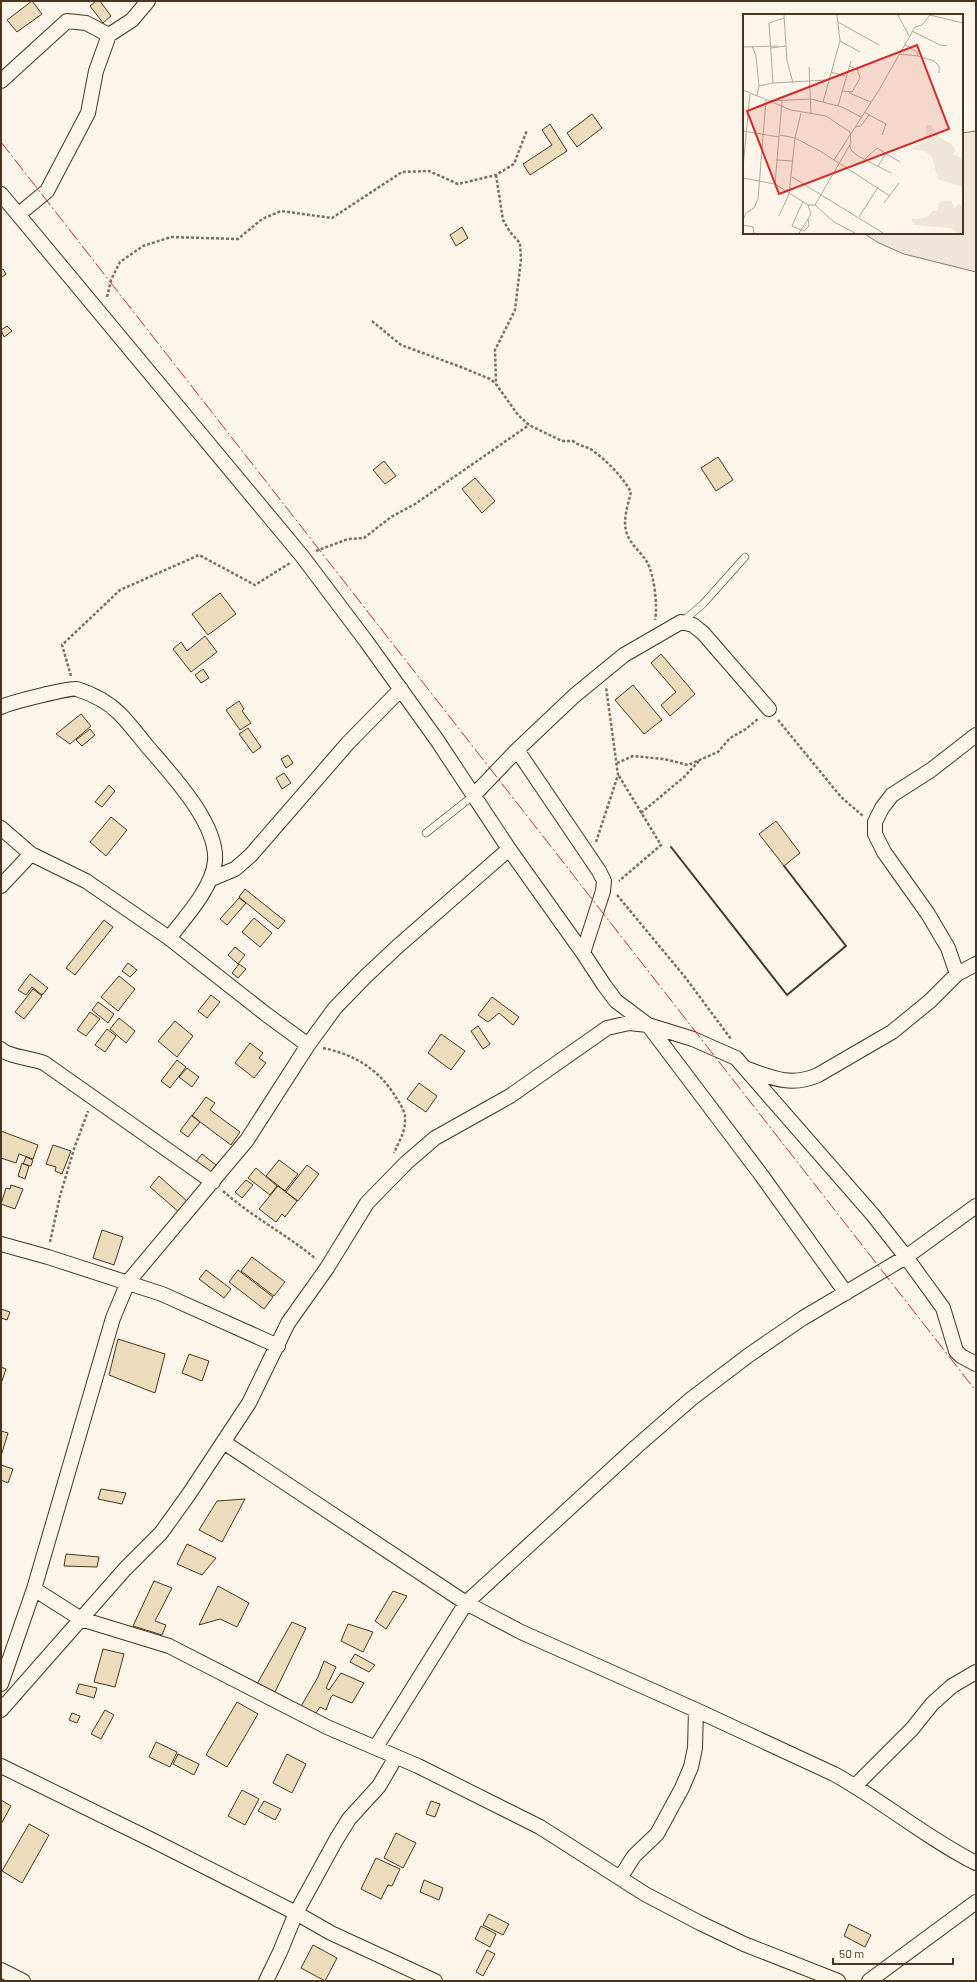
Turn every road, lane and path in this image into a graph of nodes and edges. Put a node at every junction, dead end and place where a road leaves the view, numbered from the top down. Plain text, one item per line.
1 (148, 1) edge
2 (108, 35) junction
3 (1, 81) edge
4 (527, 130) dead end
5 (496, 175) junction
6 (1, 194) edge
7 (19, 214) junction
8 (102, 315) junction
9 (372, 321) dead end
10 (496, 384) junction
11 (529, 426) junction
12 (302, 556) junction
13 (744, 557) dead end
14 (681, 622) junction
15 (648, 642) junction
16 (604, 671) junction
17 (75, 688) junction
18 (401, 689) junction
19 (1, 707) edge
20 (769, 709) junction
21 (976, 735) edge
22 (517, 750) junction
23 (701, 759) junction
24 (617, 763) junction
25 (618, 775) junction
26 (474, 796) junction
27 (641, 813) junction
28 (875, 822) junction
29 (1, 828) edge
30 (426, 833) dead end
31 (509, 849) junction
32 (31, 854) junction
33 (590, 858) junction
34 (211, 879) junction
35 (607, 884) junction
36 (1, 886) edge
37 (169, 938) junction
38 (583, 953) junction
39 (976, 964) edge
40 (958, 974) junction
41 (648, 1025) junction
42 (308, 1045) junction
43 (2, 1054) edge
44 (740, 1063) junction
45 (91, 1096) junction
46 (392, 1158) dead end
47 (213, 1182) junction
48 (976, 1206) edge
49 (1, 1244) edge
50 (48, 1257) junction
51 (906, 1257) junction
52 (327, 1268) junction
53 (128, 1282) junction
54 (846, 1293) junction
55 (278, 1346) junction
56 (976, 1364) edge
57 (225, 1442) junction
58 (34, 1589) junction
59 (466, 1603) junction
60 (81, 1619) junction
61 (976, 1672) edge
62 (1, 1684) edge
63 (1, 1710) edge
64 (696, 1710) junction
65 (376, 1747) junction
66 (396, 1757) junction
67 (1, 1766) edge
68 (855, 1786) junction
69 (976, 1863) edge
70 (620, 1878) junction
71 (976, 1902) edge
72 (296, 1913) junction
73 (1, 1970) edge
74 (23, 1981) edge
75 (266, 1981) edge
76 (435, 1981) edge
77 (838, 1981) edge
78 (869, 1981) edge

1 - 2 street
2 - 3 street
2 - 7 street
4 - 5 path
5 - 8 path
5 - 10 path
6 - 7 street
7 - 8 street
8 - 12 street
9 - 10 path
10 - 11 path
11 - 12 path
11 - 15 path
12 - 17 path
12 - 18 street
13 - 14 lane
14 - 15 street
14 - 20 street
15 - 16 street
16 - 22 street
16 - 24 path
17 - 19 street
17 - 34 street
18 - 26 street
18 - 34 street
20 - 23 path
20 - 28 path
21 - 28 street
22 - 26 street
22 - 33 street
23 - 24 path
23 - 27 path
24 - 25 path
25 - 27 path
25 - 33 path
26 - 30 lane
26 - 31 street
27 - 35 path
28 - 40 street
29 - 32 street
31 - 38 street
31 - 42 street
32 - 36 street
32 - 37 street
33 - 35 street
34 - 37 street
35 - 38 street
35 - 44 path
37 - 42 street
38 - 41 street
39 - 40 street
40 - 44 street
41 - 44 street
41 - 52 street
41 - 54 street
42 - 46 path
42 - 47 street
43 - 45 street
44 - 51 street
45 - 47 street
45 - 50 path
47 - 52 path
47 - 53 street
48 - 51 street
49 - 50 street
50 - 53 street
51 - 54 street
51 - 56 street
52 - 55 street
53 - 55 street
53 - 58 street
54 - 59 street
55 - 57 street
57 - 59 street
57 - 60 street
58 - 60 street
58 - 62 street
59 - 64 street
59 - 65 street
60 - 63 street
60 - 65 street
61 - 68 street
64 - 68 street
64 - 70 street
65 - 66 street
66 - 70 street
66 - 72 street
67 - 72 street
68 - 69 street
70 - 77 street
71 - 78 street
72 - 75 street
72 - 76 street
73 - 74 street

